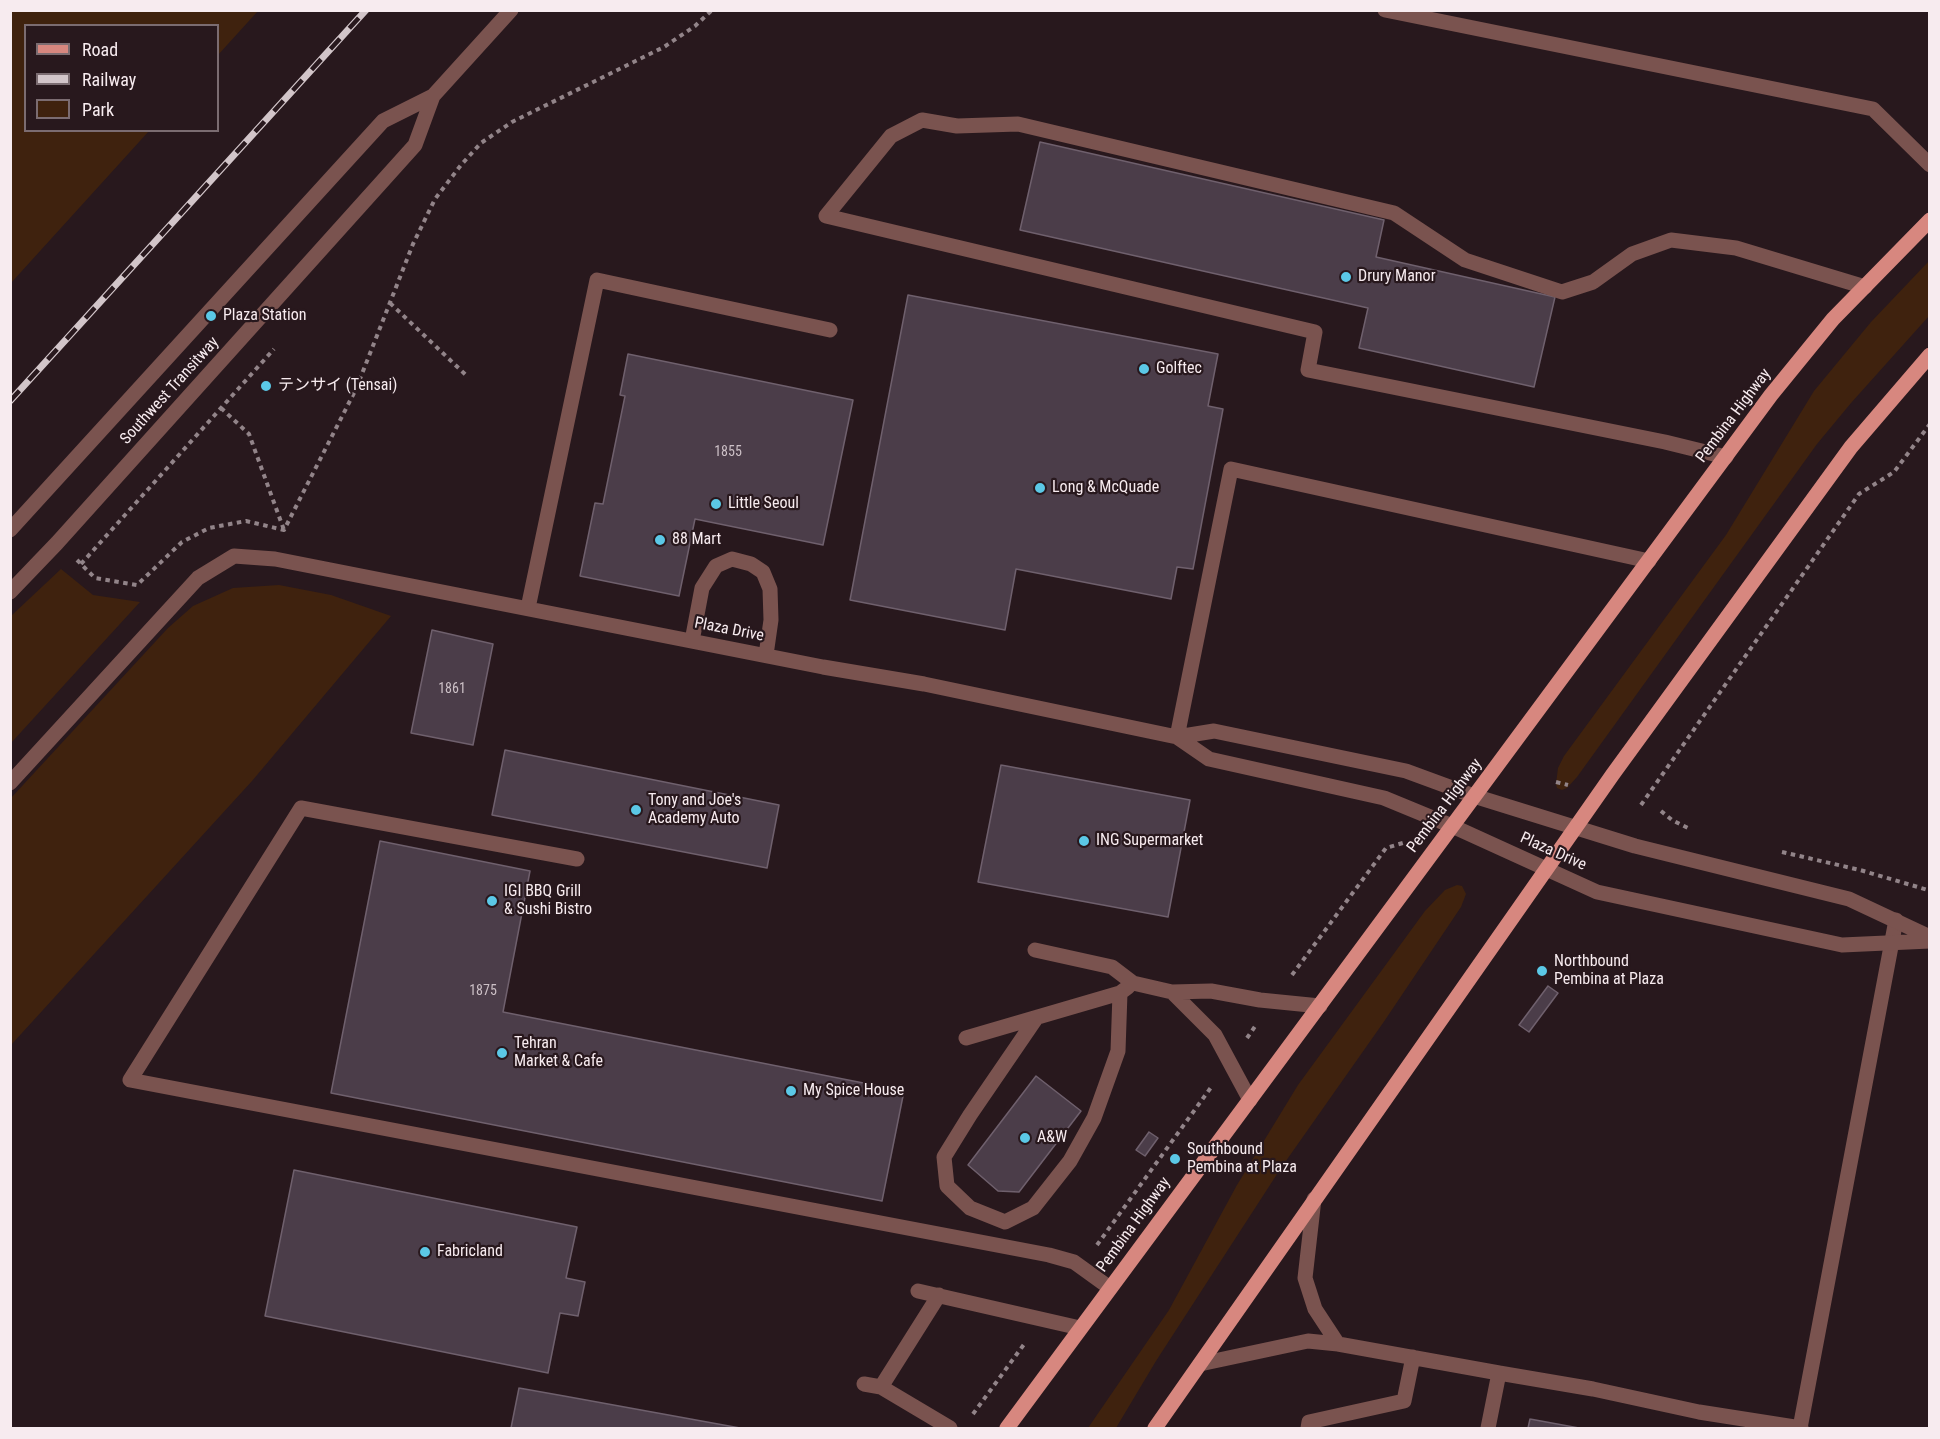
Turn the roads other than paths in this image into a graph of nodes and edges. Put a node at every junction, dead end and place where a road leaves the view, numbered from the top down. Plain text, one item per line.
1 (511, 10) edge
2 (1385, 10) edge
3 (433, 96) junction
4 (1929, 165) edge
5 (1929, 220) edge
6 (1865, 287) junction
7 (830, 330) dead end
8 (1929, 355) edge
9 (1726, 457) junction
10 (10, 530) edge
11 (1649, 561) junction
12 (10, 592) edge
13 (528, 608) junction
14 (692, 641) junction
15 (766, 655) junction
16 (1177, 737) junction
17 (10, 783) edge
18 (1474, 796) junction
19 (1452, 826) junction
20 (1575, 828) junction
21 (577, 859) dead end
22 (1546, 870) junction
23 (1896, 920) junction
24 (1929, 939) edge
25 (1892, 942) junction
26 (1035, 950) dead end
27 (1133, 983) junction
28 (1172, 992) junction
29 (1120, 993) junction
30 (1320, 1006) junction
31 (1037, 1017) junction
32 (966, 1038) dead end
33 (1250, 1100) junction
34 (1314, 1199) junction
35 (1110, 1288) junction
36 (918, 1291) dead end
37 (939, 1295) junction
38 (1080, 1328) junction
39 (1338, 1344) junction
40 (1413, 1357) junction
41 (1200, 1364) junction
42 (1499, 1373) junction
43 (864, 1384) dead end
44 (881, 1387) junction
45 (1309, 1425) edge
46 (950, 1428) edge
47 (1007, 1428) edge
48 (1155, 1428) edge
49 (1488, 1428) edge
50 (1800, 1428) edge

1 - 3 street, Southwest Transitway
2 - 4 street
3 - 10 street, Southwest Transitway
3 - 12 street, Southwest Transitway
5 - 6 main road, Pembina Highway
6 - 9 main road, Pembina Highway
6 - 9 street
7 - 13 street
8 - 20 main road
9 - 11 main road, Pembina Highway
11 - 16 street
11 - 18 main road, Pembina Highway
13 - 14 street, Plaza Drive
13 - 17 street, Plaza Drive
14 - 15 street, Plaza Drive
14 - 15 street
15 - 16 street, Plaza Drive
16 - 18 street, Plaza Drive
16 - 19 street, Plaza Drive
18 - 19 main road, Pembina Highway
18 - 20 street, Plaza Drive
19 - 22 street, Plaza Drive
19 - 30 main road, Pembina Highway
20 - 22 main road
20 - 23 street, Plaza Drive
21 - 35 street
22 - 25 street, Plaza Drive
22 - 34 main road
23 - 24 street, Plaza Drive
23 - 25 street
24 - 25 street, Plaza Drive
25 - 50 street
26 - 27 street
27 - 28 street
27 - 29 street
28 - 30 street
28 - 33 street
29 - 31 street
29 - 31 street
30 - 33 main road, Pembina Highway
31 - 32 street
33 - 35 main road, Pembina Highway
34 - 39 street
34 - 41 main road
35 - 38 main road, Pembina Highway
36 - 37 street
37 - 38 street
37 - 44 street
38 - 47 main road, Pembina Highway
39 - 40 street
39 - 41 street
40 - 42 street
40 - 45 street
41 - 48 main road
42 - 49 street
42 - 50 street
43 - 44 street
44 - 46 street

